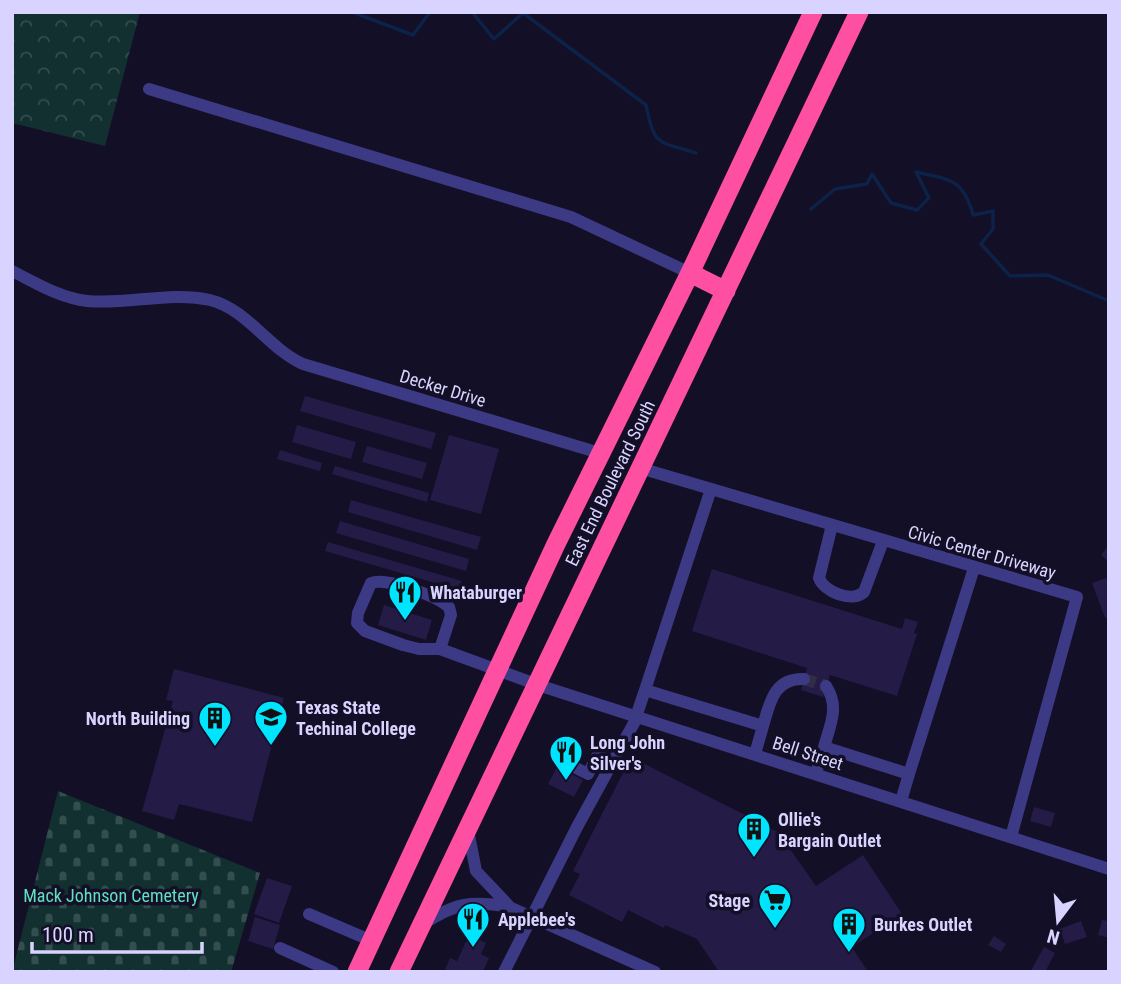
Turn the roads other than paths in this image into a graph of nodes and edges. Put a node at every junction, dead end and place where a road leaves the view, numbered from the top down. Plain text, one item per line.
1 (813, 12) edge
2 (859, 12) edge
3 (149, 89) dead end
4 (12, 271) edge
5 (690, 273) junction
6 (726, 291) junction
7 (603, 454) junction
8 (640, 468) junction
9 (711, 489) junction
10 (832, 526) junction
11 (883, 541) junction
12 (974, 568) junction
13 (439, 649) junction
14 (497, 672) junction
15 (804, 679) dead end
16 (538, 685) junction
17 (826, 686) dead end
18 (645, 690) junction
19 (636, 717) junction
20 (763, 726) junction
21 (602, 746) dead end
22 (824, 747) junction
23 (755, 754) junction
24 (562, 761) dead end
25 (816, 773) junction
26 (909, 774) junction
27 (901, 801) junction
28 (468, 830) junction
29 (1011, 837) junction
30 (1109, 869) edge
31 (509, 907) junction
32 (309, 914) dead end
33 (533, 918) junction
34 (423, 924) junction
35 (372, 941) junction
36 (280, 948) dead end
37 (334, 972) edge
38 (357, 972) edge
39 (400, 972) edge
40 (504, 972) edge
41 (656, 972) edge

1 - 5 highway, East End Boulevard South
2 - 6 highway, East End Boulevard South
3 - 5 street
4 - 7 street, Decker Drive
5 - 6 highway
5 - 7 highway, East End Boulevard South
6 - 8 highway, East End Boulevard South
7 - 14 highway, East End Boulevard South
8 - 9 street, Civic Center Driveway
8 - 16 highway, East End Boulevard South
9 - 10 street, Civic Center Driveway
9 - 18 street
10 - 11 street, Civic Center Driveway
10 - 11 street
11 - 12 street, Civic Center Driveway
12 - 26 street
12 - 29 street, Civic Center Driveway
13 - 13 street, Bell Street
13 - 14 street, Bell Street
14 - 16 street, Bell Street
14 - 35 highway, East End Boulevard South
15 - 20 street
16 - 19 street, Bell Street
16 - 28 highway, East End Boulevard South
17 - 22 street
18 - 19 street
18 - 20 street
19 - 23 street, Bell Street
19 - 33 street
20 - 23 street
21 - 24 street
22 - 25 street
22 - 26 street
23 - 25 street, Bell Street
25 - 27 street, Bell Street
26 - 27 street
27 - 29 street, Bell Street
28 - 31 street
28 - 34 highway, East End Boulevard South
29 - 30 street, Bell Street
31 - 33 street
31 - 34 street
32 - 35 street
33 - 40 street
33 - 41 street
34 - 39 highway, East End Boulevard South
35 - 38 highway, East End Boulevard South
36 - 37 street

